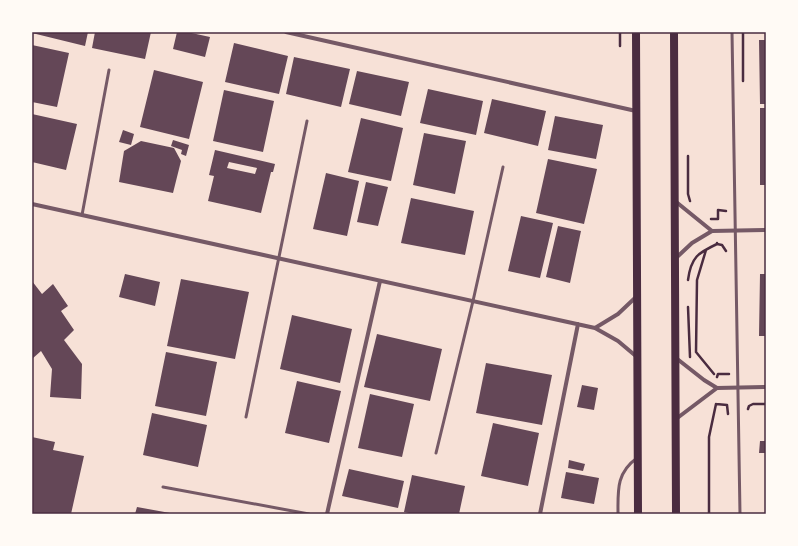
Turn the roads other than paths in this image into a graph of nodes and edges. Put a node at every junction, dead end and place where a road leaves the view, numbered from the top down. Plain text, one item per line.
1 (286, 32) edge
2 (636, 32) edge
3 (674, 32) edge
4 (732, 32) edge
5 (109, 70) dead end
6 (636, 111) junction
7 (307, 121) dead end
8 (503, 167) dead end
9 (675, 200) junction
10 (32, 204) edge
11 (82, 215) junction
12 (735, 230) junction
13 (766, 230) edge
14 (712, 231) junction
15 (278, 258) junction
16 (676, 259) junction
17 (380, 281) junction
18 (637, 296) junction
19 (473, 301) junction
20 (578, 324) junction
21 (595, 328) junction
22 (675, 357) junction
23 (638, 358) junction
24 (766, 387) edge
25 (717, 388) junction
26 (737, 388) junction
27 (246, 417) dead end
28 (676, 419) junction
29 (436, 453) dead end
30 (638, 457) junction
31 (163, 487) dead end
32 (308, 514) edge
33 (327, 514) edge
34 (540, 514) edge
35 (618, 514) edge
36 (638, 514) edge
37 (676, 514) edge
38 (740, 514) edge

1 - 6 street
2 - 6 main road
3 - 9 main road
4 - 12 lane
5 - 11 lane
6 - 18 main road
7 - 15 lane
8 - 19 lane
9 - 14 street
9 - 16 main road
10 - 11 street
11 - 15 street
12 - 13 street
12 - 14 street
12 - 26 lane
14 - 16 street
15 - 17 street
15 - 27 lane
16 - 22 main road
17 - 19 street
17 - 33 street
18 - 21 street
18 - 23 main road
19 - 20 street
19 - 29 lane
20 - 21 street
20 - 34 street
21 - 23 street
22 - 25 street
22 - 28 main road
23 - 30 main road
24 - 26 street
25 - 26 street
25 - 28 street
26 - 38 lane
28 - 37 main road
30 - 35 lane
30 - 36 main road
31 - 32 lane

